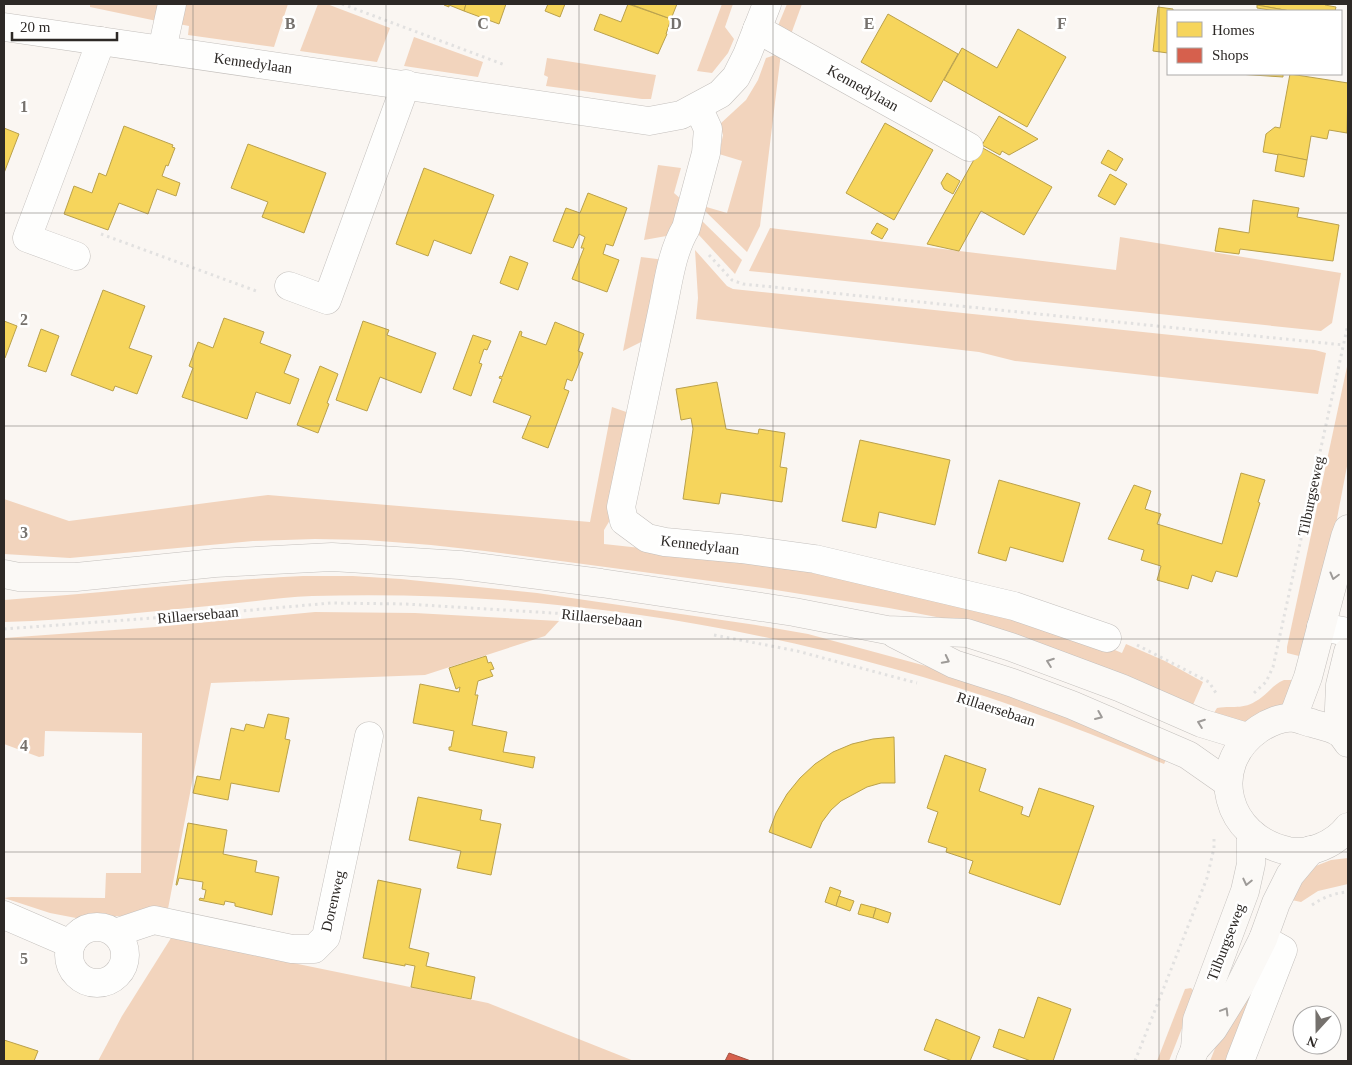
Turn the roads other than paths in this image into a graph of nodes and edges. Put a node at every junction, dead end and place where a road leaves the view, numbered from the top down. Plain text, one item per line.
1 (172, 4) edge
2 (767, 4) edge
3 (4, 27) edge
4 (757, 29) junction
5 (101, 41) junction
6 (162, 50) junction
7 (406, 84) junction
8 (698, 107) junction
9 (970, 147) dead end
10 (76, 256) road end
11 (288, 286) road end
12 (1348, 529) edge
13 (9, 577) edge
14 (1321, 627) junction
15 (887, 630) junction
16 (1348, 632) edge
17 (1107, 638) road end
18 (1348, 652) edge
19 (1293, 717) junction
20 (369, 736) dead end
21 (1343, 737) edge
22 (1247, 738) junction
23 (1228, 782) junction
24 (1251, 834) junction
25 (1345, 835) edge
26 (1312, 850) junction
27 (4, 915) edge
28 (115, 933) junction
29 (72, 944) junction
30 (1273, 945) junction
31 (1192, 1055) edge
32 (1240, 1061) edge

1 - 6 street
2 - 4 street, Kennedylaan
3 - 5 street, Kennedylaan
4 - 8 street, Kennedylaan
4 - 9 street, Kennedylaan
5 - 6 street, Kennedylaan
5 - 10 street
6 - 7 street, Kennedylaan
7 - 8 street, Kennedylaan
7 - 11 street
8 - 17 street, Kennedylaan
12 -> 14 street
13 - 15 street, Rillaersebaan
14 - 16 street
14 - 19 street
22 -> 15 street, Rillaersebaan
15 -> 23 street, Rillaersebaan
18 - 21 street
19 - 21 street
19 - 22 street
20 - 28 street, Dorenweg
22 - 23 street
23 - 24 street
24 - 26 street
24 -> 31 street, Tilburgseweg
25 - 26 street
26 - 30 street, Tilburgseweg
27 - 29 street
28 - 29 street
28 - 29 street
31 -> 30 street, Tilburgseweg
30 - 32 street, Tilburgseweg

